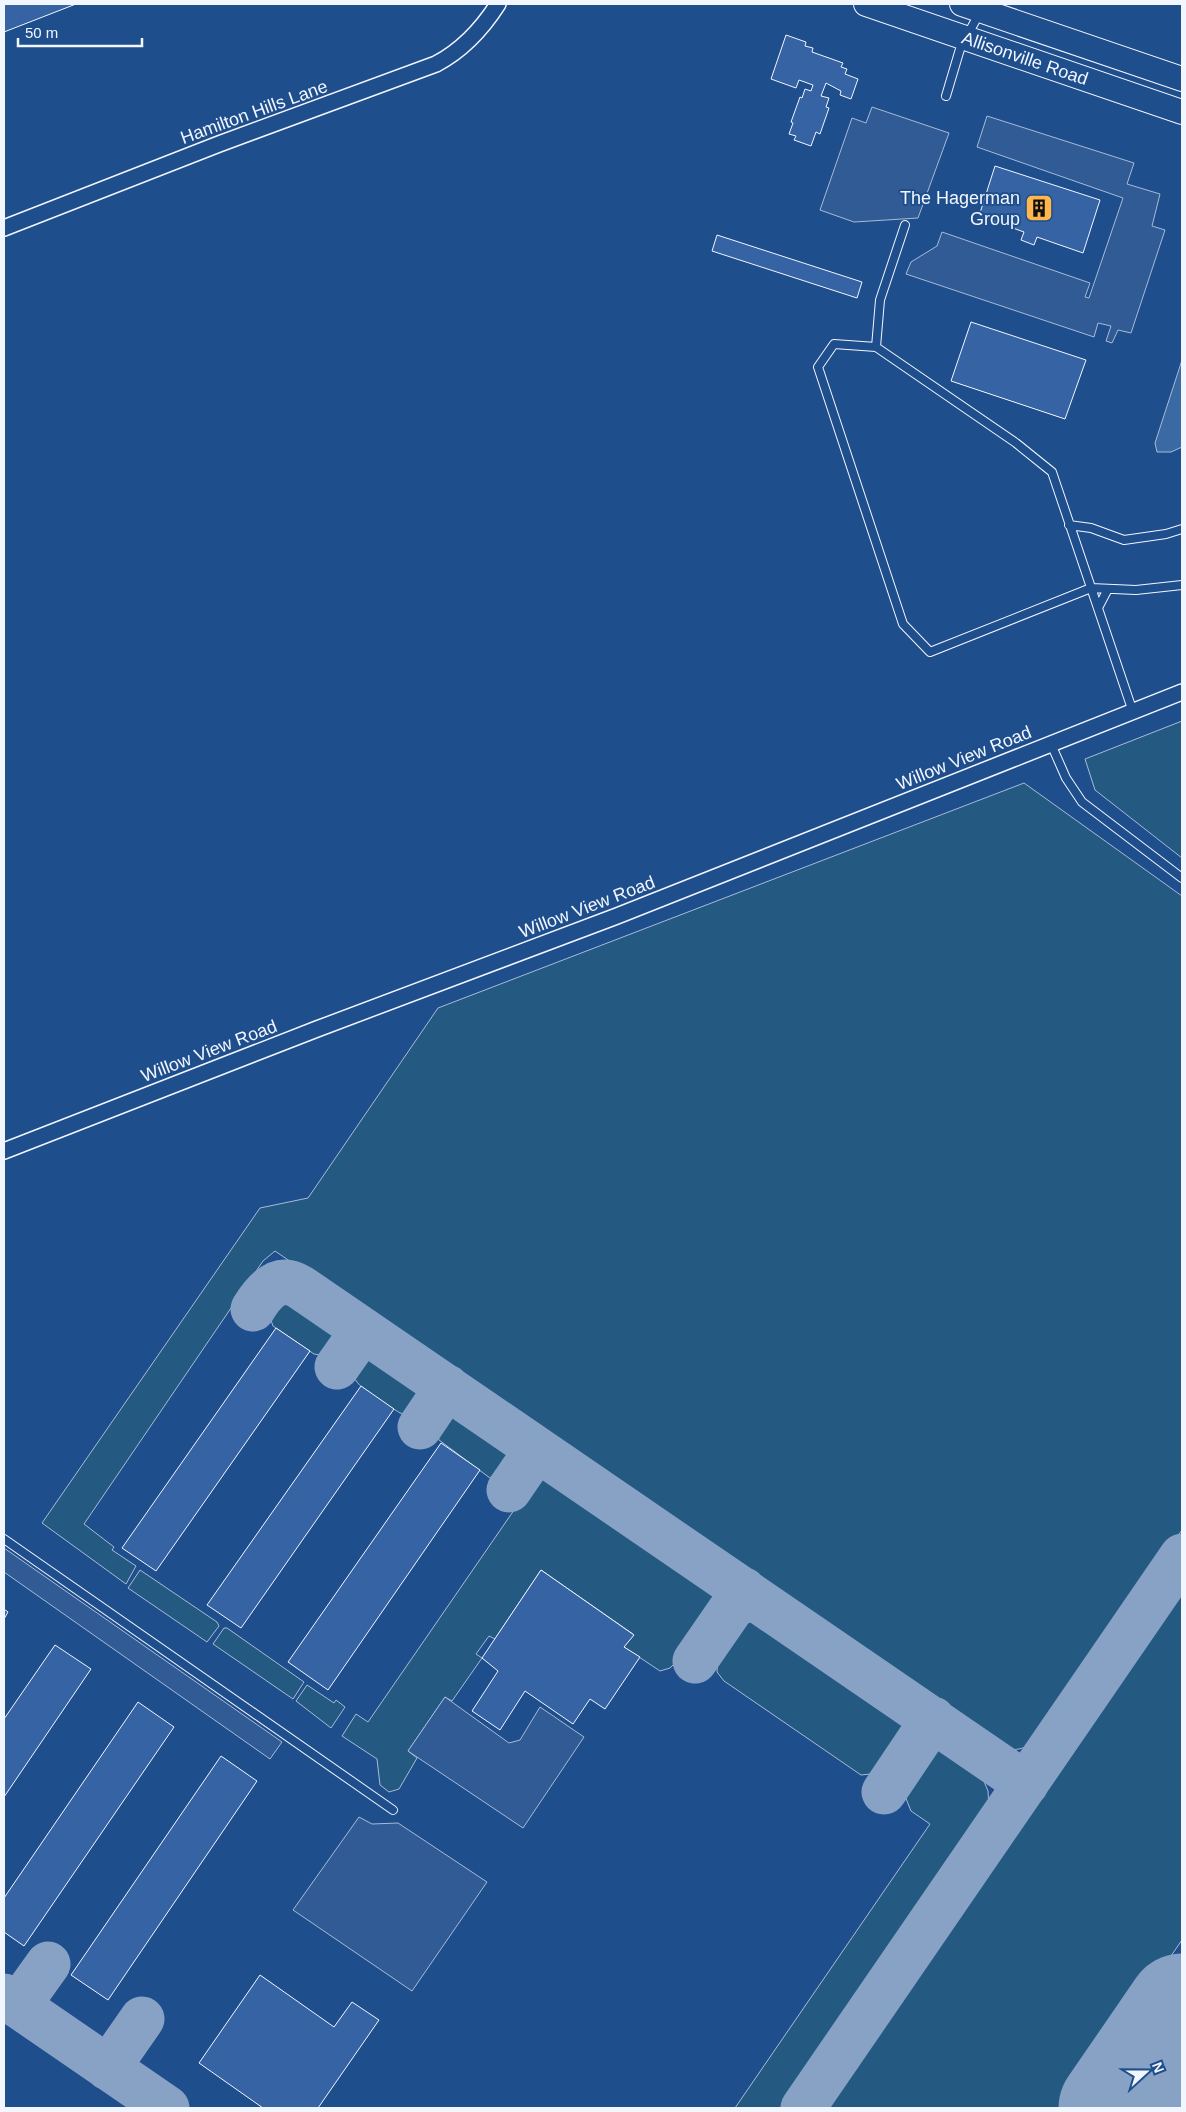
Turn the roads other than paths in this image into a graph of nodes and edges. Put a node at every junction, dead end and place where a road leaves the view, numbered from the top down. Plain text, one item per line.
1 (498, 4) edge
2 (866, 4) edge
3 (976, 6) edge
4 (965, 38) junction
5 (1182, 79) edge
6 (946, 96) dead end
7 (1182, 112) edge
8 (906, 225) dead end
9 (4, 228) edge
10 (876, 347) junction
11 (1069, 525) junction
12 (1182, 529) edge
13 (1182, 585) edge
14 (1091, 588) junction
15 (1108, 589) junction
16 (1098, 608) junction
17 (1182, 692) edge
18 (1133, 712) junction
19 (1051, 744) junction
20 (1182, 878) edge
21 (4, 1151) edge
22 (4, 1539) edge
23 (393, 1810) dead end

1 - 9 street, Hamilton Hills Lane
2 - 4 main road, Allisonville Road
3 - 4 lane
3 - 5 main road, Allisonville Road
4 - 6 lane
4 - 7 main road, Allisonville Road
8 - 10 lane
10 - 11 lane
10 - 14 lane
11 - 12 lane
11 - 14 lane
13 - 15 lane
14 - 15 lane
14 - 16 lane
15 - 16 lane
16 - 18 lane
17 - 18 street, Willow View Road
18 - 19 street, Willow View Road
19 - 20 lane
19 - 21 street, Willow View Road
22 - 23 lane

